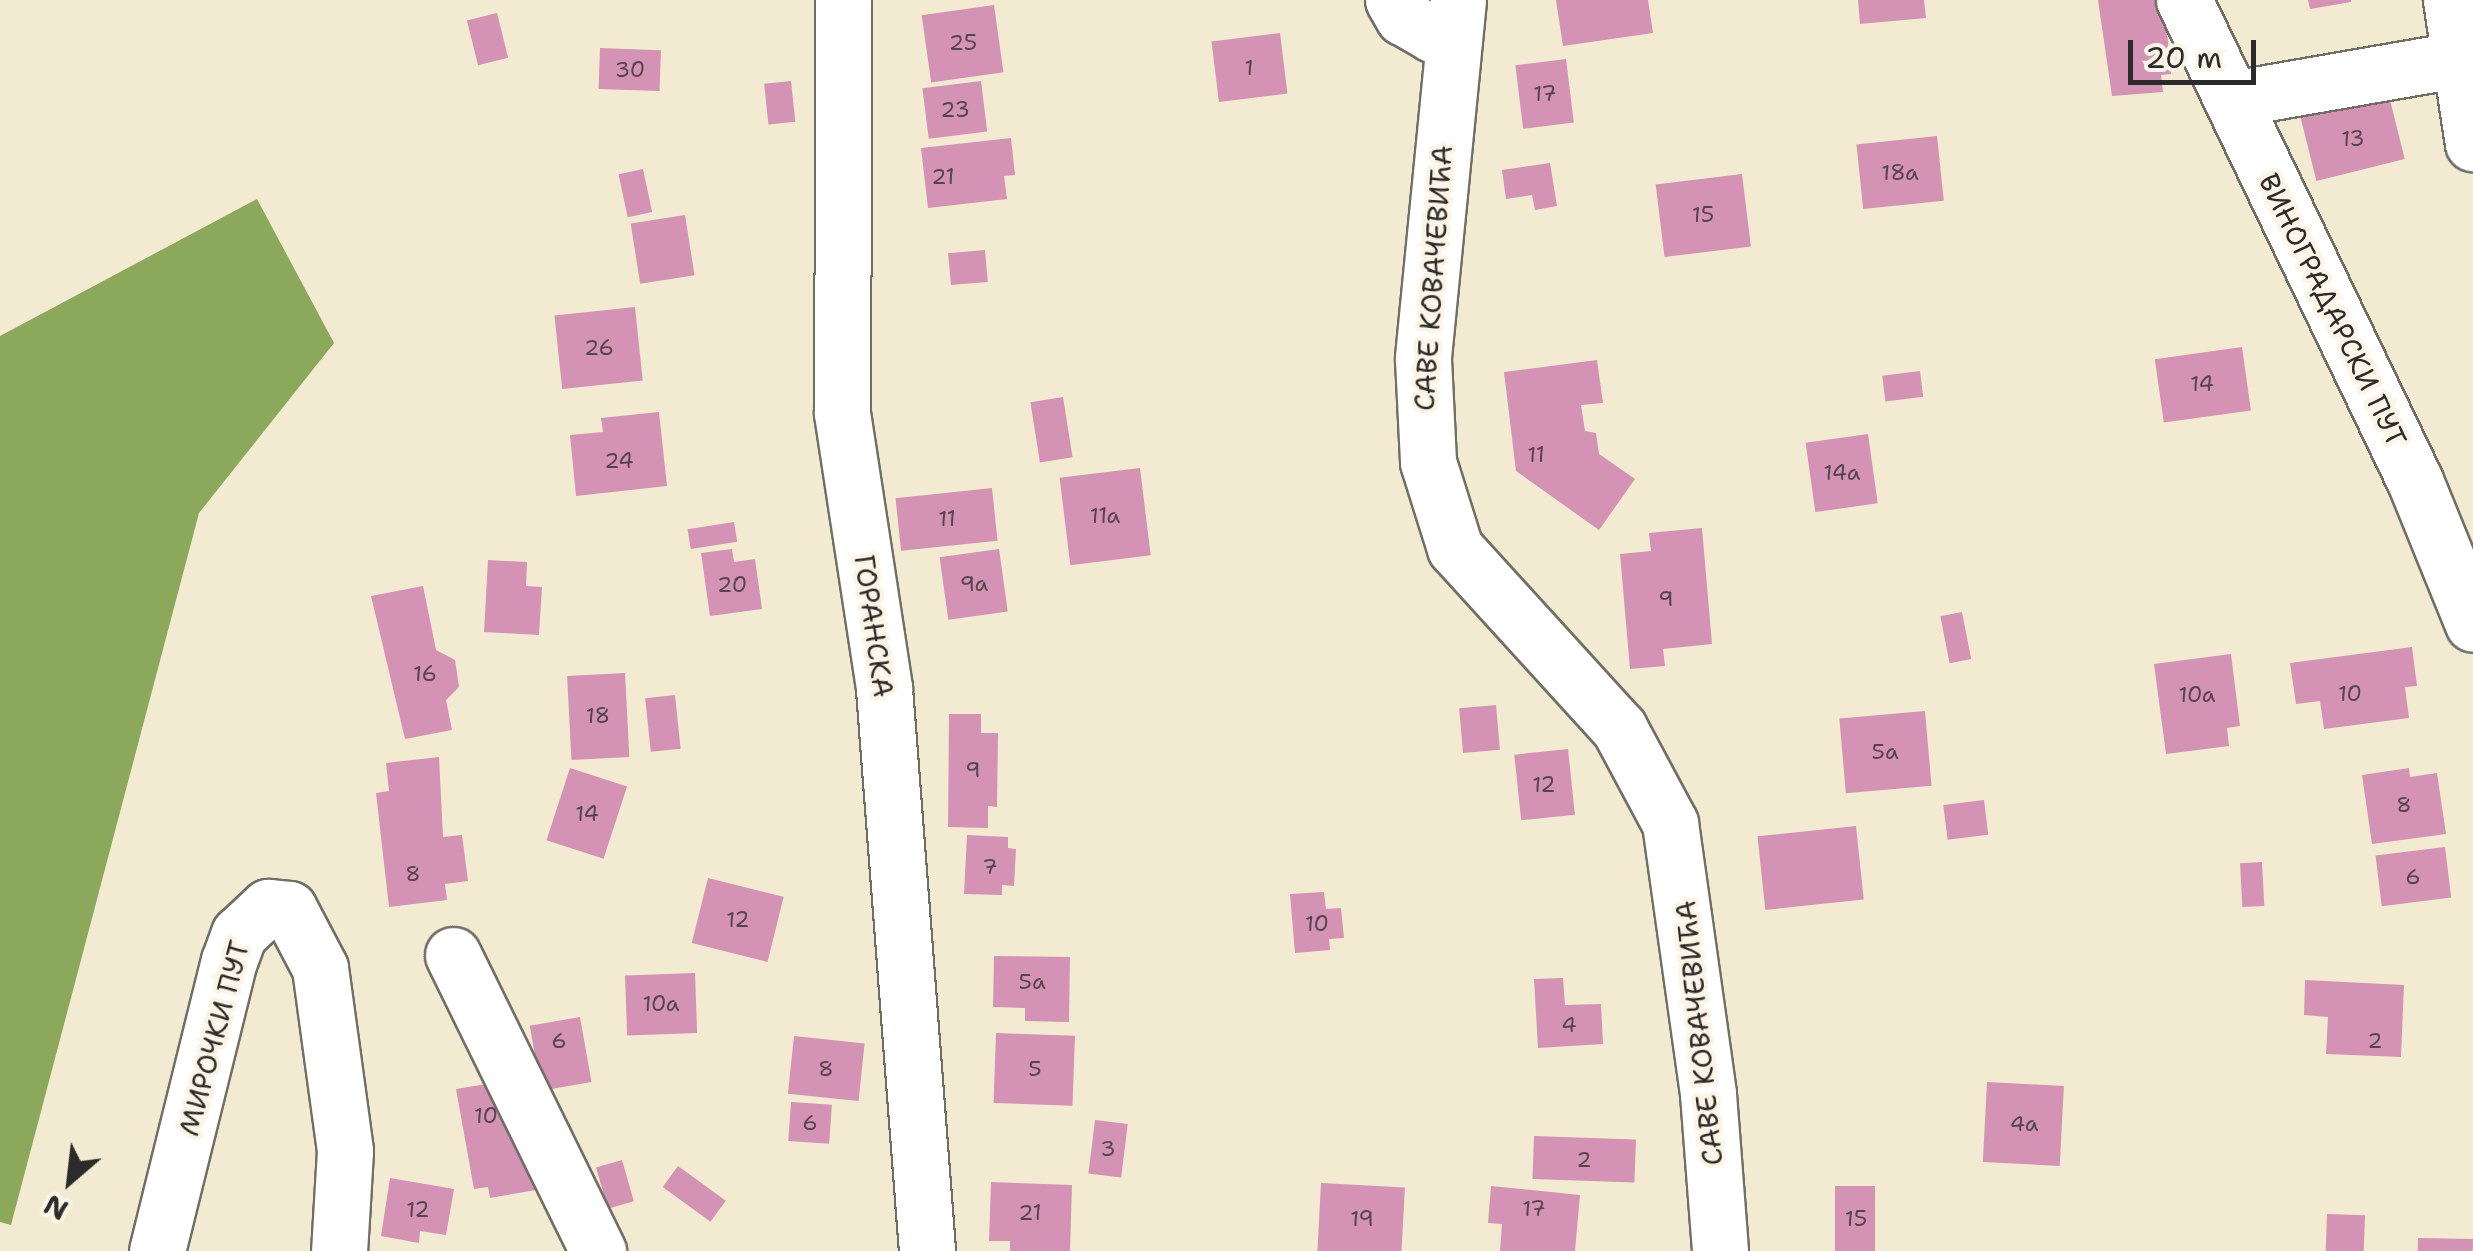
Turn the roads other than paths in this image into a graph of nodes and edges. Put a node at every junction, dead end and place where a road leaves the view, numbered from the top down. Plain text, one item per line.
1 (844, 0) edge
2 (1393, 0) edge
3 (2184, 0) edge
4 (2450, 0) edge
5 (1456, 18) edge
6 (2466, 58) edge
7 (2232, 100) junction
8 (2473, 143) edge
9 (2473, 624) edge
10 (452, 955) dead end
11 (157, 1251) edge
12 (339, 1251) edge
13 (598, 1251) edge
14 (927, 1251) edge
15 (1720, 1251) edge

1 - 14 street, ГОРАНСКА
2 - 5 street
3 - 7 street, ВИНОГРАДАРСКИ ПУТ
4 - 6 street
5 - 15 street, САВЕ КОВАЧЕВИЋА
6 - 7 street
6 - 8 street
7 - 9 street, ВИНОГРАДАРСКИ ПУТ
10 - 13 street
11 - 12 street, МИРОЧКИ ПУТ

